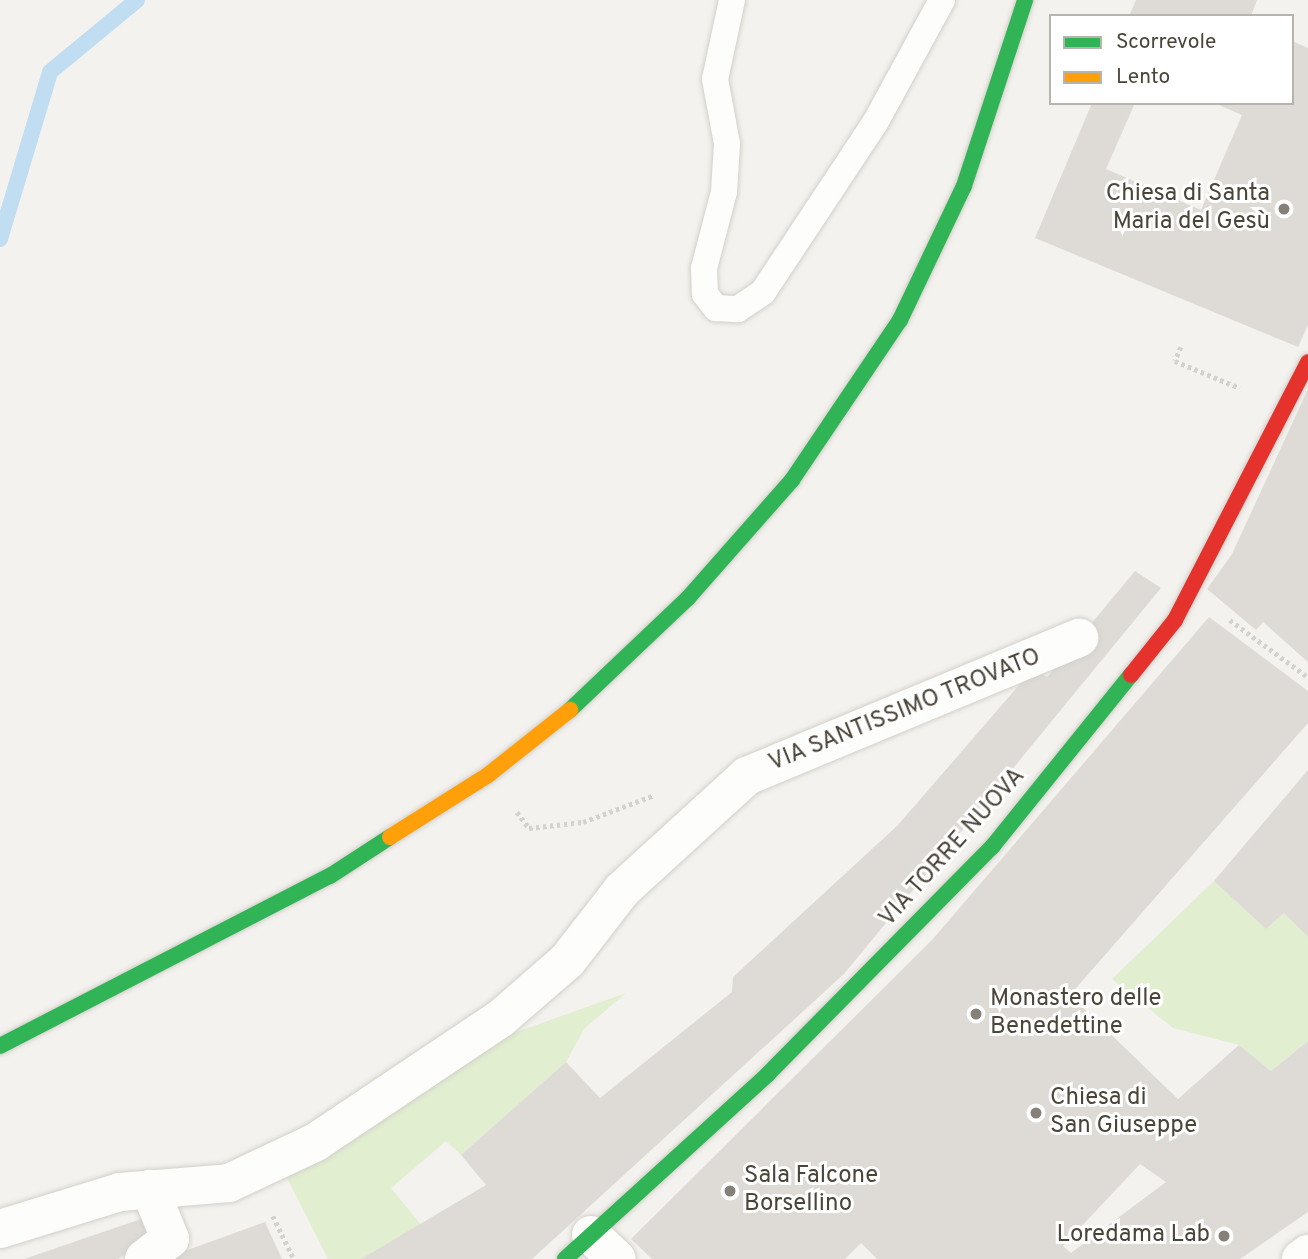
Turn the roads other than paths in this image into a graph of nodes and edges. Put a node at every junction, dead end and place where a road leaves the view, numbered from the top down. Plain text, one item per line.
1 (732, 0) edge
2 (942, 0) edge
3 (1025, 0) edge
4 (1308, 362) edge
5 (1079, 638) dead end
6 (0, 1046) edge
7 (150, 1189) junction
8 (0, 1229) edge
9 (157, 1249) edge
10 (591, 1251) edge
11 (1308, 1254) edge
12 (1301, 1259) edge

1 - 2 lane
3 - 6 street
4 - 10 street, VIA TORRE NUOVA
5 - 7 street, VIA SANTISSIMO TROVATO
7 - 8 street, VIA SANTISSIMO TROVATO
7 - 9 street
11 - 12 street

